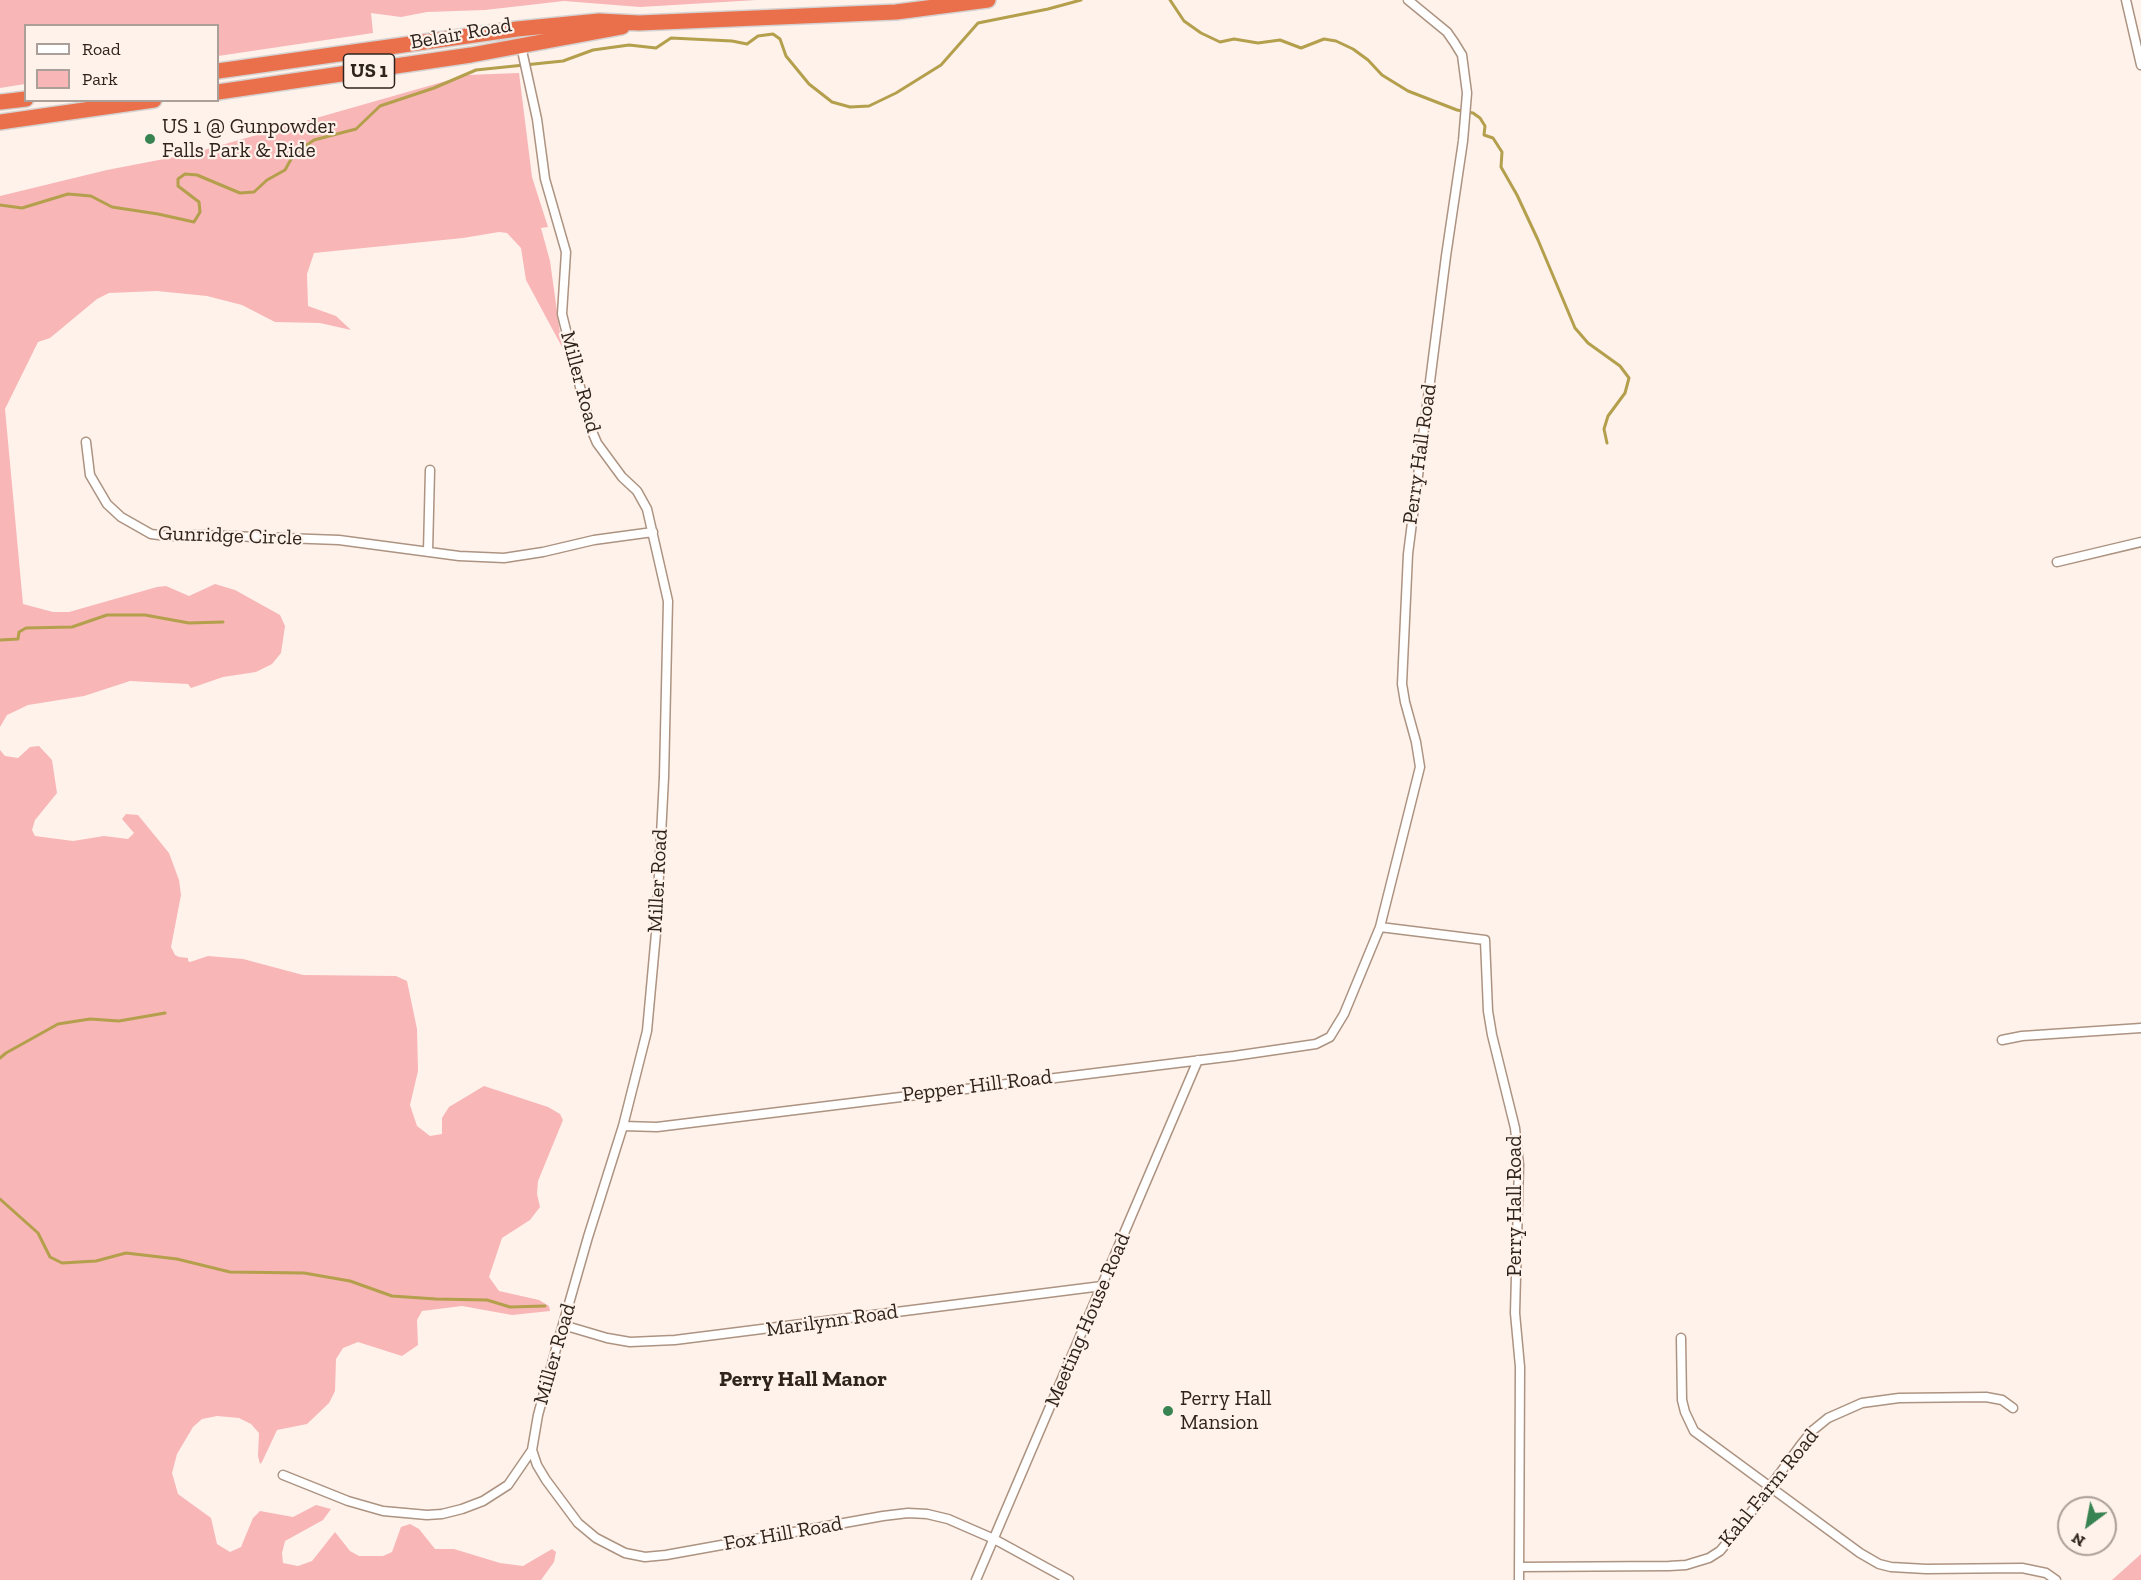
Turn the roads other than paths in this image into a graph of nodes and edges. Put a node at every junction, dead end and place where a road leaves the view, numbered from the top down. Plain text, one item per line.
1 (988, 0) edge
2 (1408, 0) edge
3 (2126, 0) edge
4 (639, 23) junction
5 (517, 29) junction
6 (523, 58) junction
7 (2141, 65) edge
8 (219, 72) edge
9 (219, 92) edge
10 (24, 99) edge
11 (0, 102) edge
12 (140, 102) edge
13 (0, 122) edge
14 (86, 442) dead end
15 (430, 470) dead end
16 (653, 532) junction
17 (2141, 542) edge
18 (428, 552) junction
19 (2057, 561) dead end
20 (1380, 927) junction
21 (2141, 1028) edge
22 (1330, 1038) joint
23 (2002, 1040) dead end
24 (1198, 1060) junction
25 (623, 1126) junction
26 (1102, 1286) junction
27 (563, 1325) junction
28 (1681, 1338) dead end
29 (2013, 1408) dead end
30 (532, 1450) junction
31 (283, 1475) dead end
32 (1769, 1487) junction
33 (994, 1539) junction
34 (1519, 1567) junction
35 (1926, 1569) junction
36 (976, 1580) edge
37 (1069, 1580) edge
38 (1519, 1580) edge
39 (1927, 1580) edge
40 (2056, 1580) edge

1 - 4 highway, Belair Road / US 1
2 - 20 street, Perry Hall Road
3 - 7 street
4 - 5 highway, Belair Road / US 1
4 - 6 highway, Belair Road / US 1
5 - 6 highway
5 - 8 highway, Belair Road / US 1
6 - 9 highway, Belair Road / US 1
6 - 16 street, Miller Road
10 - 11 highway
12 - 13 highway
14 - 18 street, Gunridge Circle
15 - 18 street
16 - 18 street, Gunridge Circle
16 - 25 street, Miller Road
17 - 19 street
20 - 22 street, Perry Hall Road
20 - 34 street, Perry Hall Road
21 - 23 street
22 - 24 street, Pepper Hill Road
24 - 25 street, Pepper Hill Road
24 - 26 street, Meeting House Road
25 - 27 street, Miller Road
26 - 27 street, Marilynn Road
26 - 33 street, Meeting House Road
27 - 30 street, Miller Road
28 - 32 street
29 - 32 street, Kahl Farm Road
30 - 31 street, Miller Road
30 - 33 street, Fox Hill Road
32 - 34 street, Kahl Farm Road
32 - 35 street
33 - 36 street, Meeting House Road
33 - 37 street, Fox Hill Road
34 - 38 street, Perry Hall Road
35 - 39 street
35 - 40 street

